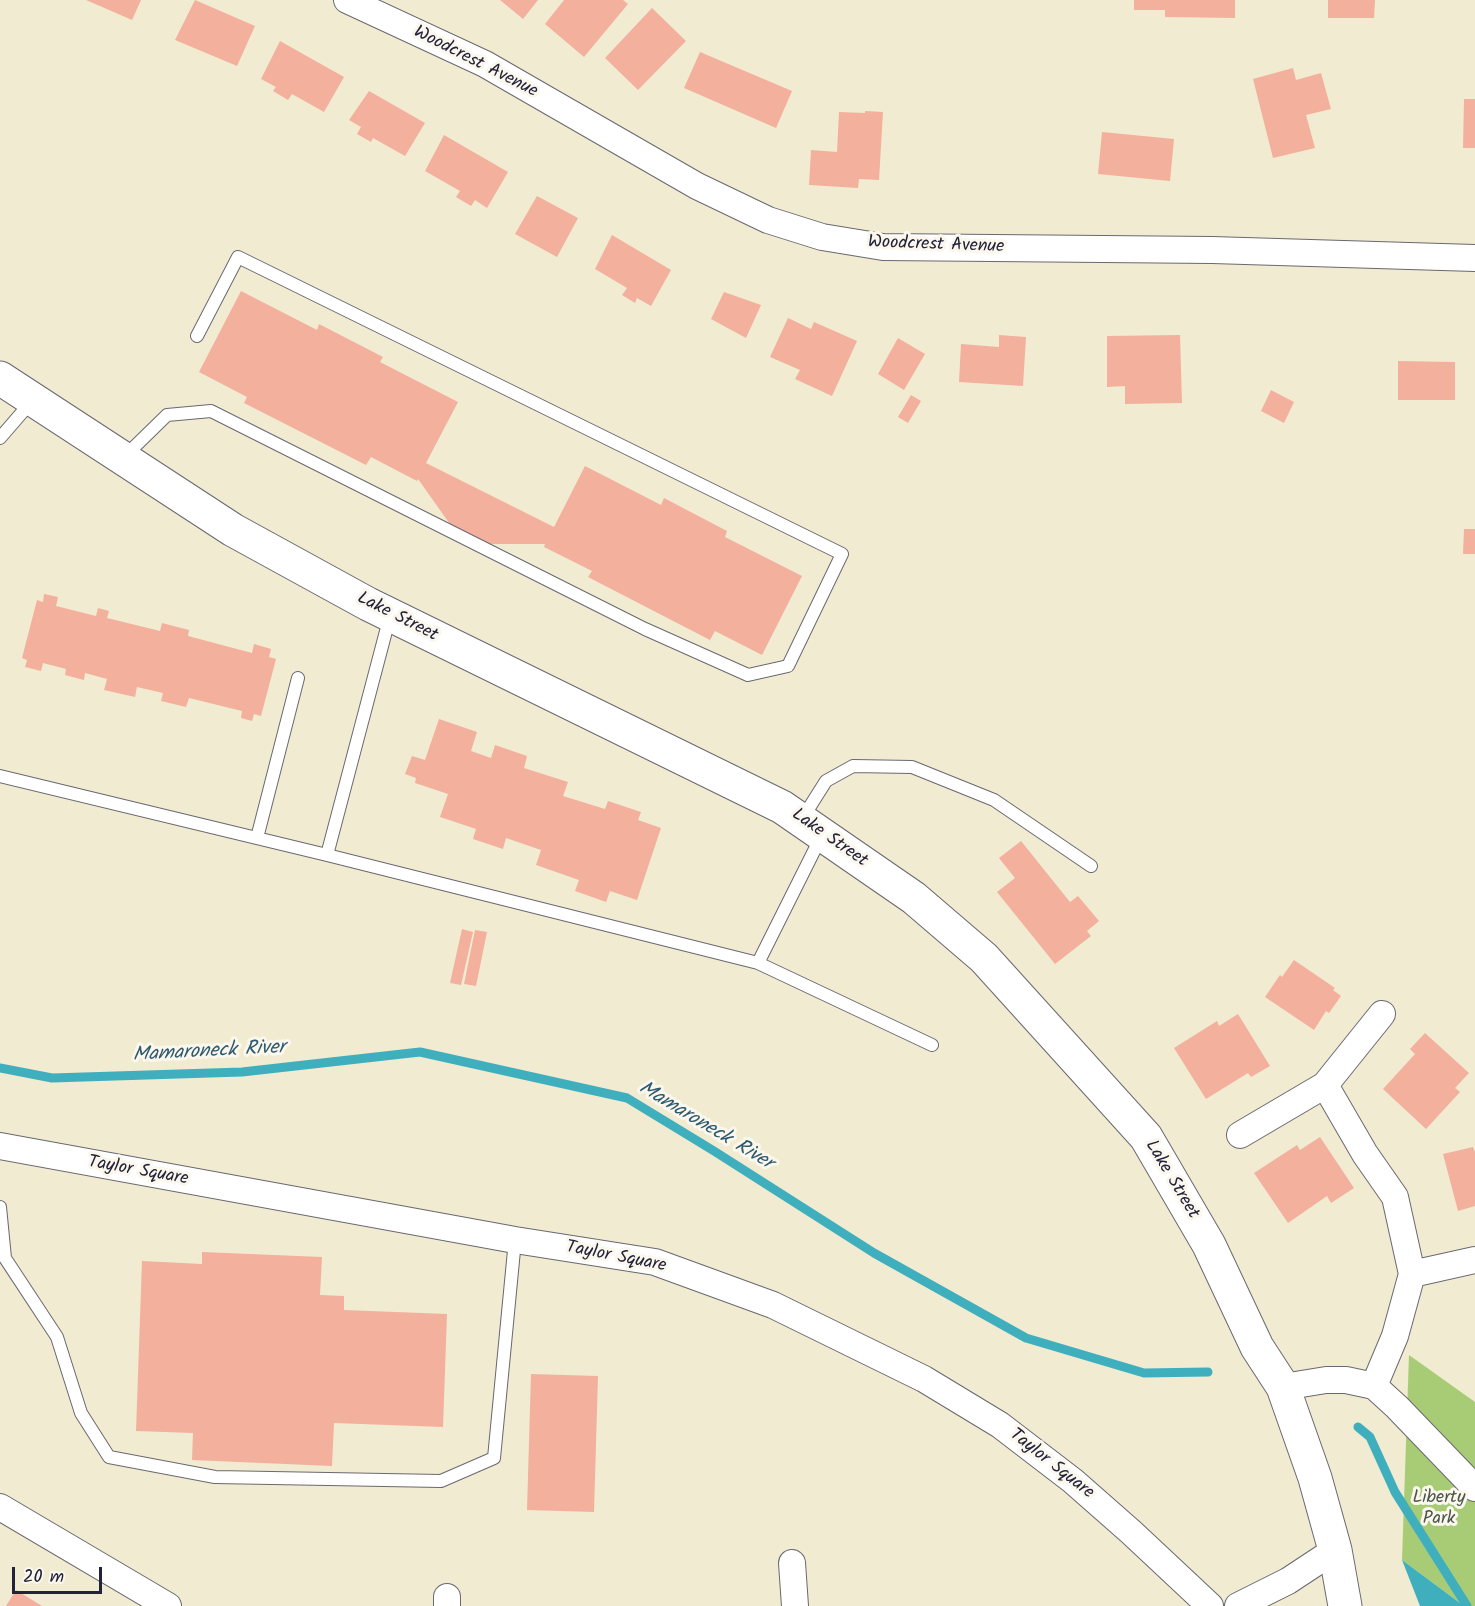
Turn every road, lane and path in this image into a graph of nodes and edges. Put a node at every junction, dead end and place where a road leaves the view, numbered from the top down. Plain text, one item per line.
1 (347, 0) edge
2 (1475, 258) edge
3 (197, 336) dead end
4 (1, 382) edge
5 (32, 401) junction
6 (0, 438) edge
7 (122, 458) junction
8 (390, 614) junction
9 (298, 678) dead end
10 (0, 776) edge
11 (812, 827) junction
12 (257, 838) junction
13 (327, 855) junction
14 (1091, 866) dead end
15 (758, 963) junction
16 (1382, 1014) dead end
17 (932, 1045) dead end
18 (1325, 1085) junction
19 (1240, 1135) dead end
20 (0, 1146) edge
21 (0, 1207) edge
22 (515, 1240) junction
23 (1475, 1260) edge
24 (1413, 1274) junction
25 (1374, 1386) junction
26 (1283, 1387) junction
27 (1475, 1488) edge
28 (0, 1507) edge
29 (1335, 1550) junction
30 (792, 1563) dead end
31 (168, 1606) edge
32 (795, 1606) edge
33 (1210, 1606) edge
34 (1238, 1606) edge
35 (1346, 1606) edge

1 - 2 street, Woodcrest Avenue
3 - 7 lane
4 - 5 main road, Lake Street
5 - 6 lane
5 - 7 main road, Lake Street
7 - 8 main road, Lake Street
8 - 11 main road, Lake Street
8 - 13 lane
9 - 12 lane
10 - 12 lane
11 - 14 lane
11 - 15 lane
11 - 26 main road, Lake Street
12 - 13 lane
13 - 15 lane
15 - 17 lane
16 - 18 street
18 - 19 street
18 - 24 street
20 - 22 street, Taylor Square
21 - 22 lane
22 - 33 street, Taylor Square
23 - 24 street
24 - 25 street
25 - 26 street
25 - 27 street
26 - 29 main road, Lake Street
28 - 31 street
29 - 34 street
29 - 35 main road, Lake Street
30 - 32 street

